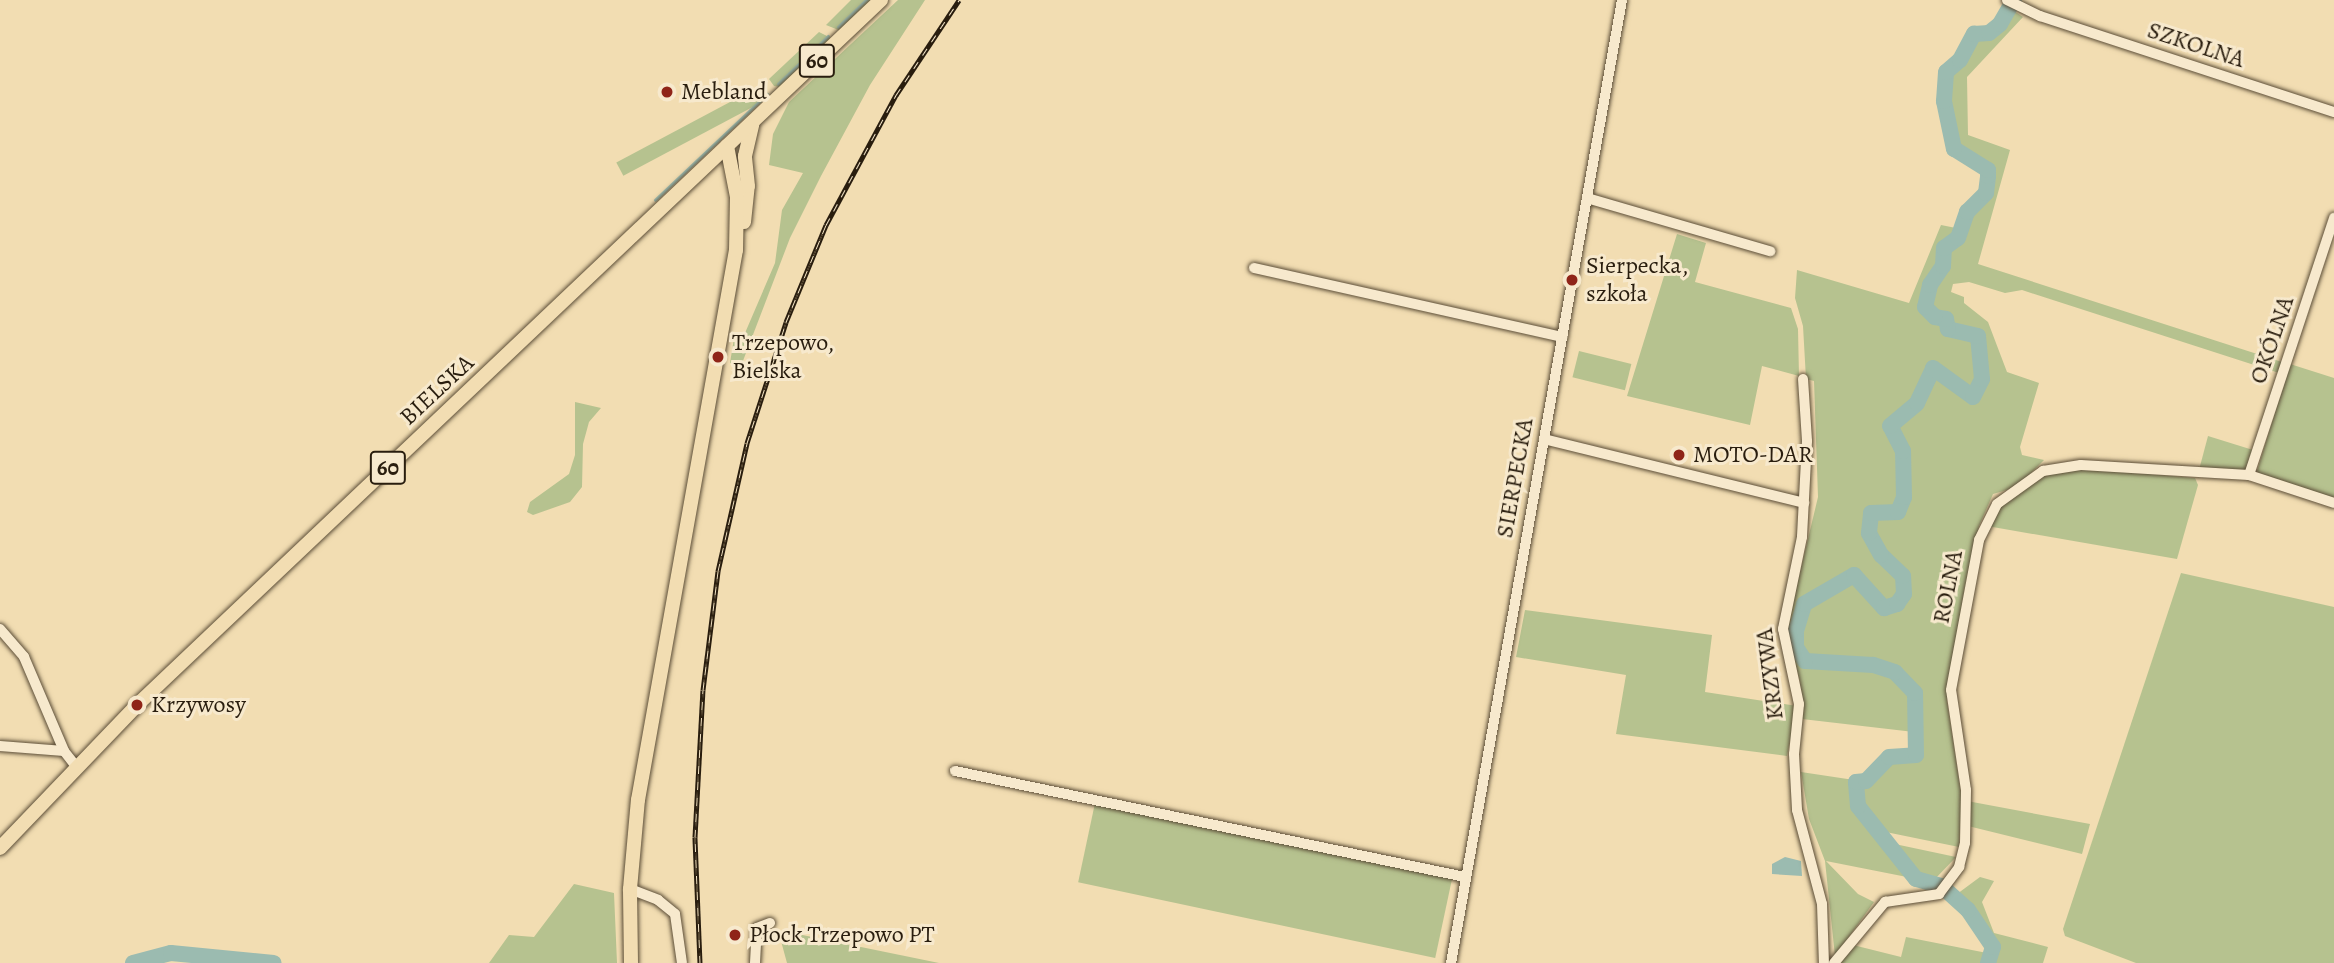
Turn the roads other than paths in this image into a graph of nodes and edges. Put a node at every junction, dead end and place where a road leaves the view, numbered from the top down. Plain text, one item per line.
1 (881, 0) edge
2 (1622, 0) edge
3 (2007, 0) edge
4 (2334, 112) edge
5 (753, 121) junction
6 (729, 145) junction
7 (745, 156) junction
8 (701, 171) junction
9 (731, 176) junction
10 (1587, 198) junction
11 (2334, 218) edge
12 (736, 250) junction
13 (1770, 251) dead end
14 (1254, 268) dead end
15 (1562, 337) junction
16 (1803, 379) dead end
17 (1544, 439) junction
18 (2249, 475) junction
19 (1804, 503) junction
20 (2334, 503) edge
21 (0, 629) edge
22 (0, 746) edge
23 (64, 751) junction
24 (75, 765) junction
25 (955, 771) dead end
26 (0, 848) edge
27 (1465, 877) junction
28 (630, 889) junction
29 (770, 923) dead end
30 (631, 963) edge
31 (682, 963) edge
32 (755, 963) edge
33 (1451, 963) edge
34 (1824, 963) edge
35 (1834, 963) edge

1 - 5 main road, BIELSKA / 60
2 - 10 street, SIERPECKA
3 - 4 street, SZKOLNA
5 - 6 main road, BIELSKA / 60
5 - 7 main road
6 - 7 main road
6 - 8 main road, BIELSKA / 60
6 - 9 main road
7 - 12 main road
8 - 9 main road
8 - 24 main road, BIELSKA / 60
9 - 12 main road
10 - 13 street
10 - 15 street, SIERPECKA
11 - 18 street, OKÓLNA
12 - 28 main road
14 - 15 street
15 - 17 street, SIERPECKA
16 - 19 street, KRZYWA
17 - 19 street
17 - 27 street, SIERPECKA
18 - 20 street, ROLNA
18 - 35 street, ROLNA
19 - 34 street, KRZYWA
21 - 23 street
22 - 23 street
23 - 24 street
24 - 26 main road, BIELSKA / 60
25 - 27 street
27 - 33 street, SIERPECKA
28 - 30 main road
28 - 31 street
29 - 32 street

